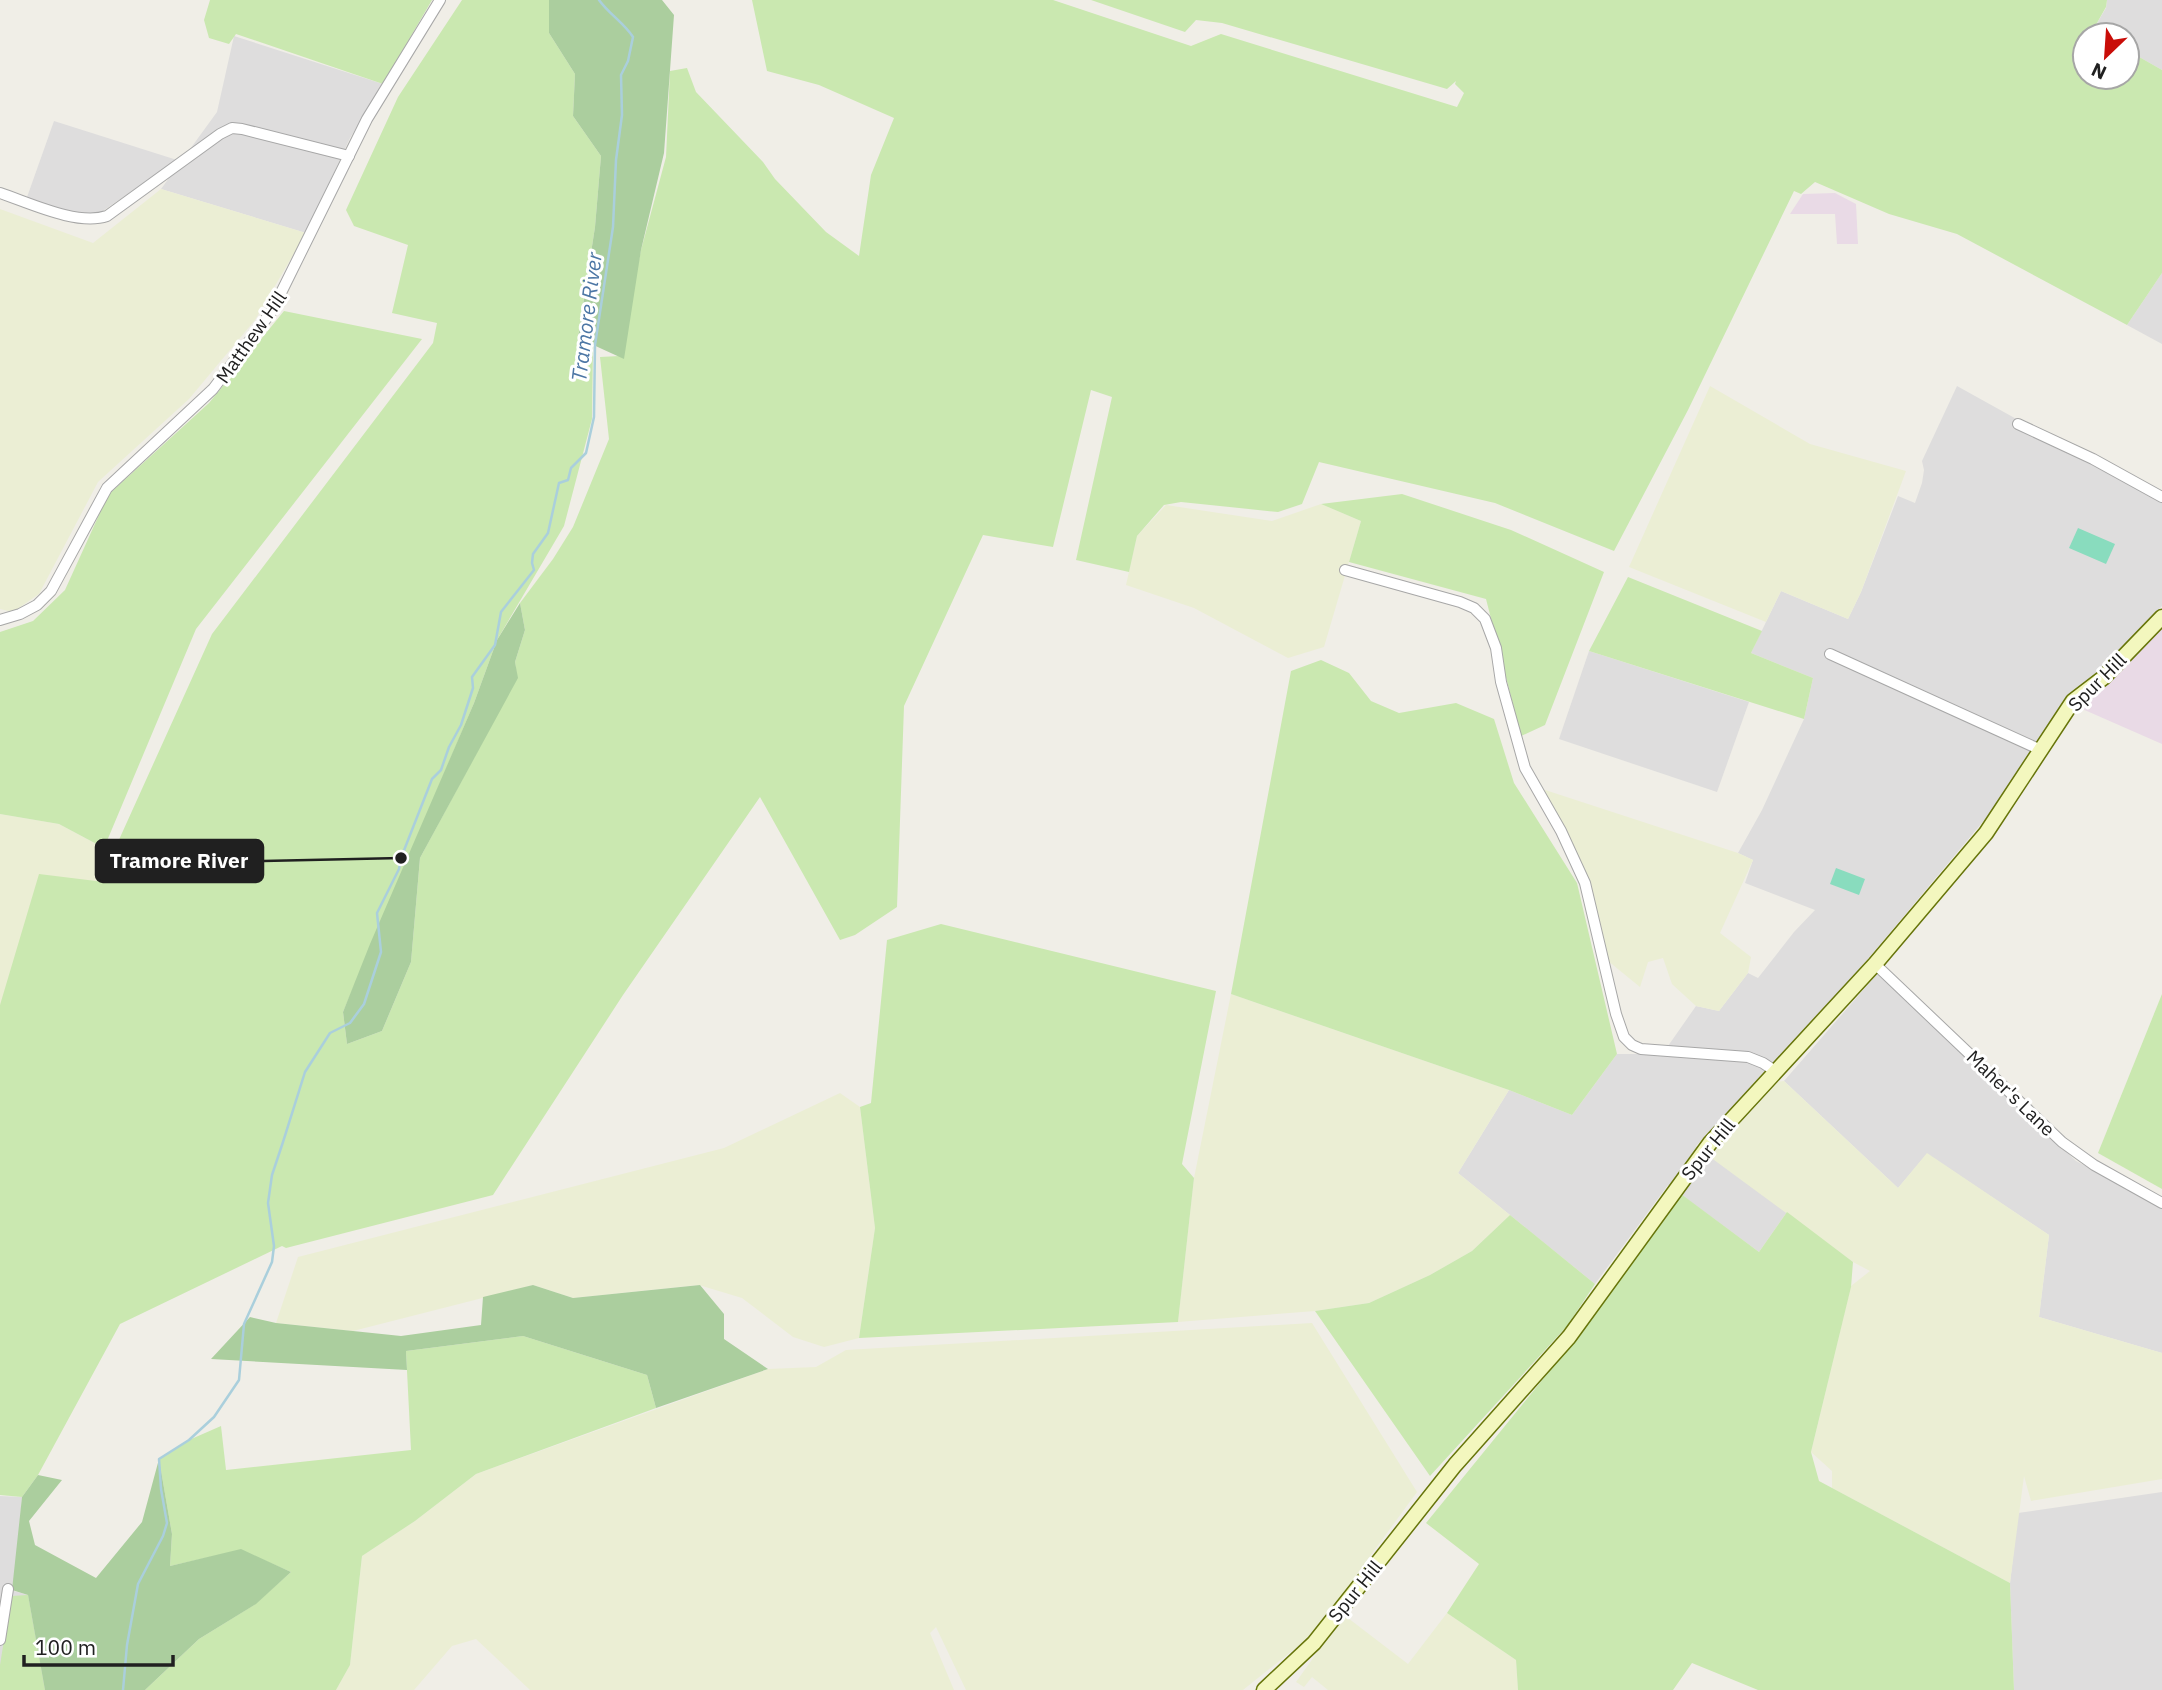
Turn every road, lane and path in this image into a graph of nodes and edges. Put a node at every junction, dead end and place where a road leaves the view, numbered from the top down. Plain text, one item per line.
1 (440, 0) edge
2 (349, 156) junction
3 (0, 193) edge
4 (2018, 424) dead end
5 (2162, 497) edge
6 (1345, 570) dead end
7 (2162, 617) edge
8 (0, 620) edge
9 (1830, 654) dead end
10 (2041, 750) junction
11 (1875, 964) junction
12 (1775, 1071) junction
13 (2162, 1203) edge
14 (8, 1589) dead end
15 (0, 1640) edge
16 (1264, 1690) edge

1 - 2 street, Matthew Hill
2 - 3 street
2 - 8 street, Matthew Hill
4 - 5 street
6 - 12 street
7 - 10 street, Spur Hill
9 - 10 street
10 - 11 street, Spur Hill
11 - 12 street, Spur Hill
11 - 13 street, Maher's Lane
12 - 16 street, Spur Hill
14 - 15 street

